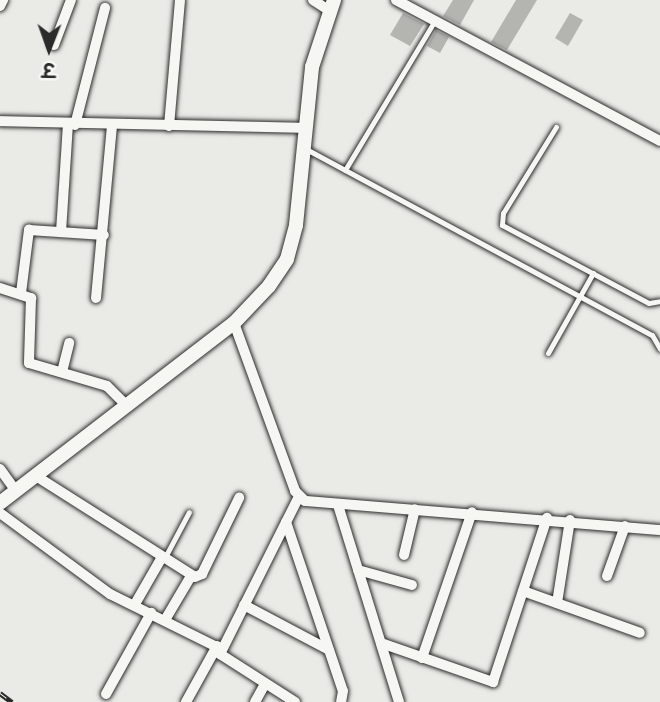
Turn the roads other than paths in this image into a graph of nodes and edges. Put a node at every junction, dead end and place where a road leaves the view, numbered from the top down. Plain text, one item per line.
1 (3, 0) edge
2 (71, 0) edge
3 (180, 0) edge
4 (313, 0) edge
5 (396, 0) edge
6 (332, 5) edge
7 (0, 6) edge
8 (105, 8) dead end
9 (434, 22) junction
10 (54, 45) dead end
11 (0, 121) edge
12 (72, 125) junction
13 (112, 126) junction
14 (169, 127) junction
15 (556, 127) dead end
16 (306, 128) junction
17 (660, 141) edge
18 (305, 148) junction
19 (345, 170) junction
20 (61, 232) junction
21 (104, 235) junction
22 (593, 273) junction
23 (0, 288) edge
24 (21, 293) junction
25 (580, 296) junction
26 (96, 298) dead end
27 (660, 301) edge
28 (234, 323) junction
29 (69, 342) dead end
30 (660, 349) edge
31 (548, 353) dead end
32 (62, 372) junction
33 (127, 406) junction
34 (0, 469) edge
35 (36, 476) junction
36 (16, 491) junction
37 (239, 498) dead end
38 (298, 498) junction
39 (0, 503) edge
40 (338, 505) junction
41 (415, 509) junction
42 (189, 512) dead end
43 (472, 512) junction
44 (0, 513) edge
45 (547, 518) junction
46 (570, 520) junction
47 (286, 522) junction
48 (625, 526) junction
49 (660, 530) edge
50 (404, 555) dead end
51 (163, 558) junction
52 (358, 570) junction
53 (191, 576) junction
54 (607, 576) dead end
55 (412, 584) dead end
56 (523, 591) junction
57 (557, 603) junction
58 (135, 604) junction
59 (244, 605) junction
60 (151, 613) junction
61 (165, 620) junction
62 (640, 633) dead end
63 (381, 643) junction
64 (219, 648) junction
65 (329, 650) junction
66 (422, 658) junction
67 (265, 684) junction
68 (106, 694) dead end
69 (186, 702) edge
70 (255, 702) edge
71 (295, 702) edge
72 (341, 702) edge
73 (399, 702) edge

1 - 7 street
2 - 10 street
3 - 14 street
4 - 6 street
5 - 9 street
6 - 16 street
8 - 12 street
9 - 17 street
9 - 19 lane
11 - 12 street
12 - 13 street
12 - 20 street
13 - 14 street
13 - 21 street
14 - 16 street
15 - 22 lane
16 - 18 street
18 - 19 lane
18 - 28 street
19 - 25 lane
20 - 21 street
20 - 24 street
21 - 26 street
22 - 25 lane
22 - 27 lane
23 - 24 street
24 - 32 street
25 - 30 lane
25 - 31 lane
28 - 33 street
28 - 38 street
29 - 32 street
32 - 33 street
33 - 35 street
34 - 36 street
35 - 36 street
35 - 51 street
36 - 39 street
37 - 53 street
38 - 40 street
38 - 47 street
40 - 41 street
40 - 52 street
41 - 43 street
41 - 50 street
42 - 51 lane
43 - 45 street
43 - 66 street
44 - 58 street
45 - 46 street
45 - 56 street
46 - 48 street
46 - 57 street
47 - 59 street
47 - 65 street
48 - 49 street
48 - 54 street
51 - 53 street
51 - 58 street
52 - 55 street
52 - 63 street
53 - 61 street
56 - 57 street
56 - 66 street
57 - 62 street
58 - 60 street
59 - 64 street
59 - 65 street
60 - 61 street
60 - 68 street
61 - 64 street
63 - 66 street
63 - 73 street
64 - 67 street
64 - 69 street
65 - 72 street
67 - 70 street
67 - 71 street

